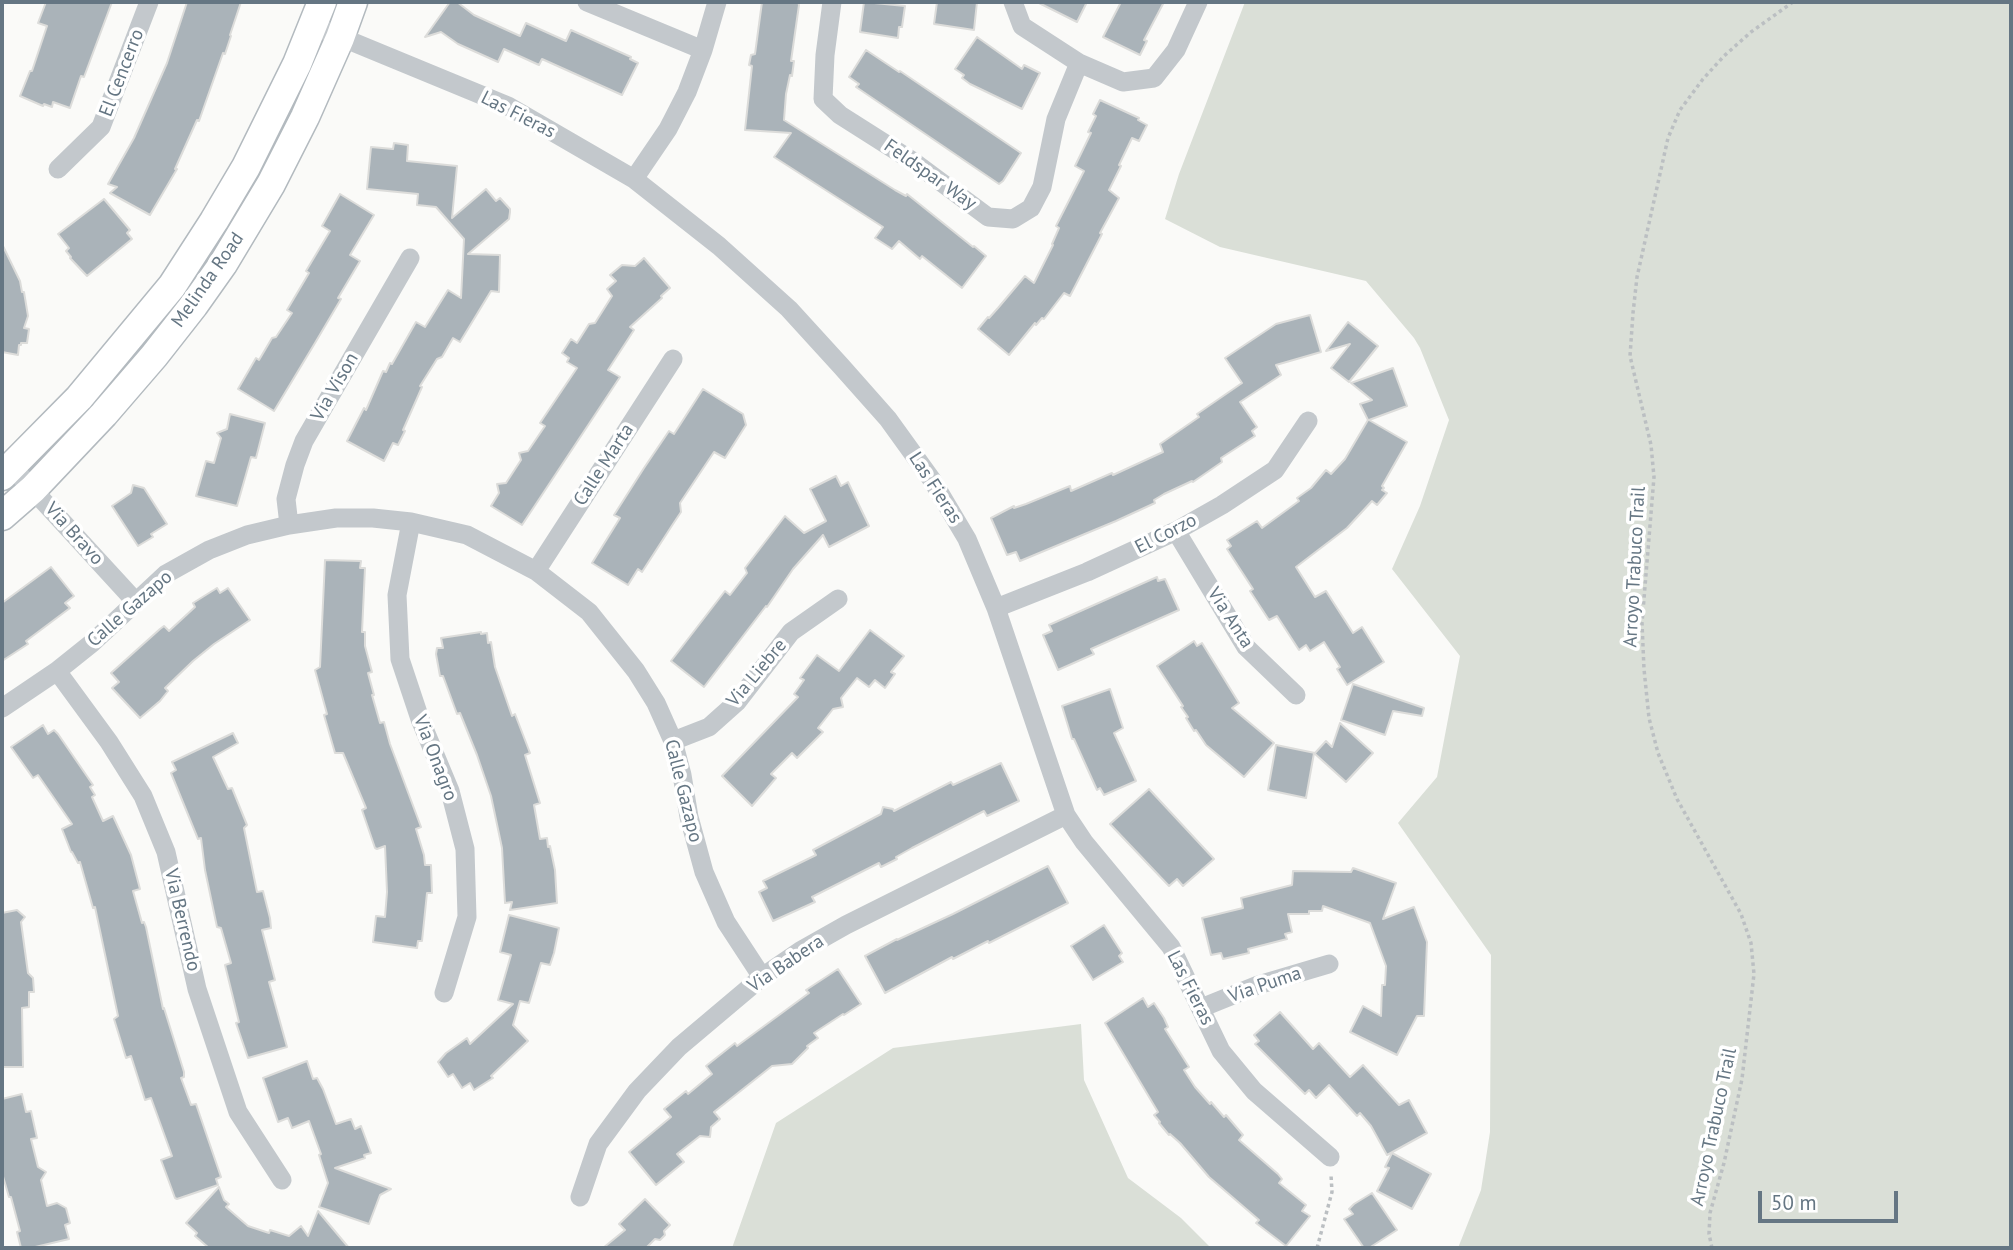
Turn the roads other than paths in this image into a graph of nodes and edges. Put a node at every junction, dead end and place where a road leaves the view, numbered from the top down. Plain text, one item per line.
1 (149, 2) edge
2 (353, 2) edge
3 (587, 2) edge
4 (717, 2) edge
5 (832, 2) edge
6 (1013, 2) edge
7 (1198, 2) edge
8 (318, 14) edge
9 (340, 38) junction
10 (703, 50) junction
11 (1079, 63) junction
12 (58, 169) dead end
13 (634, 180) junction
14 (410, 258) dead end
15 (673, 359) dead end
16 (1308, 421) dead end
17 (7, 472) edge
18 (33, 489) junction
19 (2, 516) edge
20 (411, 522) junction
21 (289, 525) junction
22 (1176, 531) junction
23 (536, 571) junction
24 (838, 599) dead end
25 (135, 601) junction
26 (996, 608) junction
27 (57, 671) junction
28 (1296, 695) dead end
29 (2, 708) edge
30 (673, 741) junction
31 (1066, 815) junction
32 (1329, 964) dead end
33 (762, 977) junction
34 (444, 993) dead end
35 (1201, 1008) junction
36 (1330, 1157) road end
37 (282, 1180) dead end
38 (580, 1197) dead end

1 - 12 street, El Cencerro
2 - 9 main road, Melinda Road
3 - 10 street
4 - 10 street
5 - 11 street, Feldspar Way
6 - 11 street
7 - 11 street
8 - 9 street, Las Fieras
8 - 17 main road, Melinda Road
9 - 13 street, Las Fieras
9 - 18 main road, Melinda Road
10 - 13 street
13 - 26 street, Las Fieras
14 - 21 street, Via Vison
15 - 23 street, Calle Marta
16 - 22 street, El Corzo
17 - 18 street, Via Bravo
18 - 19 main road, Melinda Road
18 - 25 street, Via Bravo
20 - 21 street, Calle Gazapo
20 - 23 street, Calle Gazapo
20 - 34 street, Via Onagro
21 - 25 street, Calle Gazapo
22 - 26 street, El Corzo
22 - 28 street, Via Anta
23 - 30 street, Calle Gazapo
24 - 30 street, Via Liebre
25 - 27 street, Calle Gazapo
26 - 31 street, Las Fieras
27 - 29 street, Calle Gazapo
27 - 37 street, Via Berrendo
30 - 33 street, Calle Gazapo
31 - 33 street, Via Babera
31 - 35 street, Las Fieras
32 - 35 street, Via Puma
33 - 38 street, Via Babera
35 - 36 street, Las Fieras

